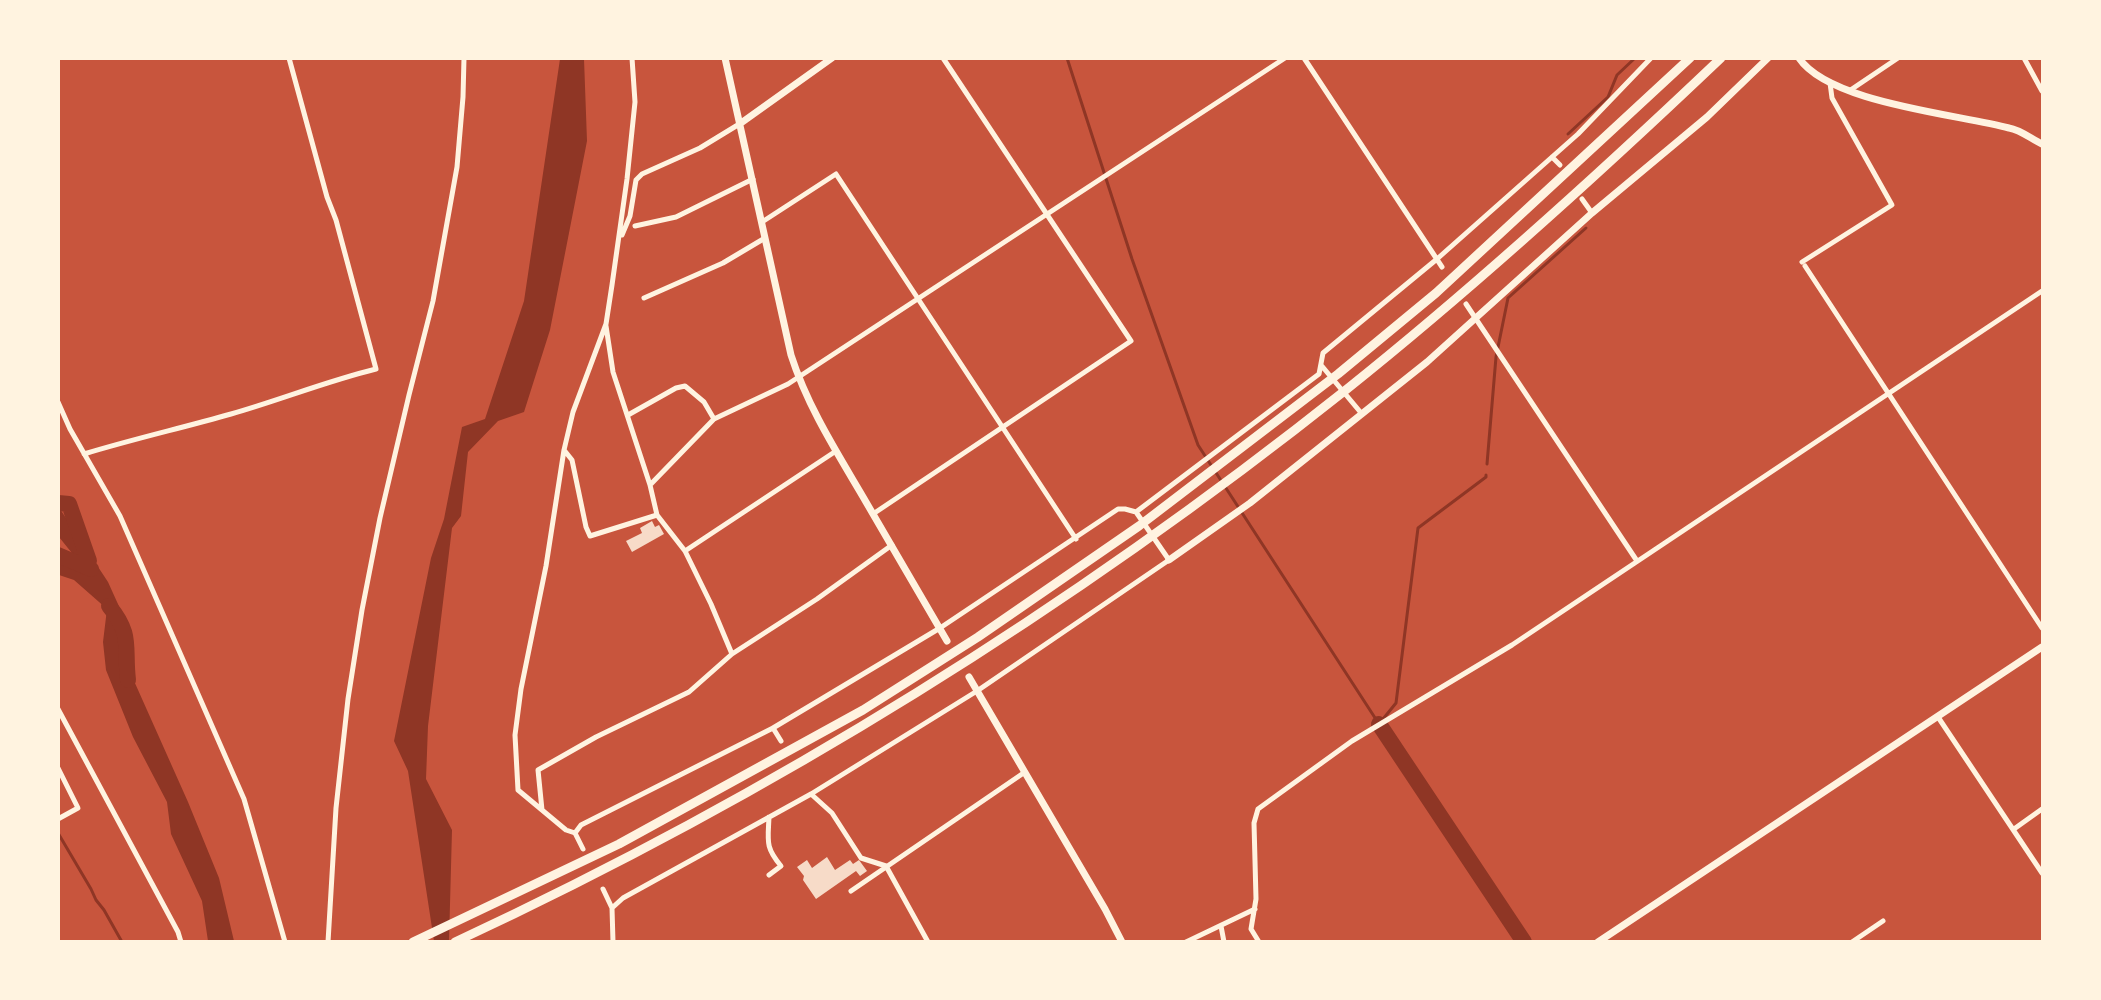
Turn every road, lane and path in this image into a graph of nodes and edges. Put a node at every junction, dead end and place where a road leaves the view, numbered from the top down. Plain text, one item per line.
1 (289, 58) edge
2 (464, 58) edge
3 (632, 58) edge
4 (725, 58) edge
5 (832, 58) edge
6 (942, 58) edge
7 (1285, 58) edge
8 (1304, 58) edge
9 (1651, 58) edge
10 (1684, 58) edge
11 (1690, 58) edge
12 (1721, 58) edge
13 (1768, 58) edge
14 (1799, 58) edge
15 (1898, 58) edge
16 (2024, 58) edge
17 (1830, 83) junction
18 (1849, 91) junction
19 (2043, 91) edge
20 (741, 123) junction
21 (1606, 137) junction
22 (2043, 144) edge
23 (1552, 157) junction
24 (1560, 165) dead end
25 (753, 179) junction
26 (1582, 199) dead end
27 (1592, 213) junction
28 (1046, 216) junction
29 (762, 222) junction
30 (635, 226) dead end
31 (765, 238) junction
32 (619, 242) junction
33 (1437, 259) junction
34 (1442, 267) dead end
35 (2043, 291) edge
36 (644, 298) dead end
37 (918, 299) junction
38 (1466, 304) dead end
39 (1476, 318) junction
40 (606, 324) junction
41 (1321, 364) junction
42 (798, 377) junction
43 (1888, 394) junction
44 (58, 402) edge
45 (1362, 414) junction
46 (628, 415) junction
47 (714, 419) junction
48 (1003, 427) junction
49 (564, 450) junction
50 (836, 450) junction
51 (84, 454) junction
52 (650, 485) junction
53 (1136, 512) junction
54 (873, 514) junction
55 (657, 515) junction
56 (1076, 539) junction
57 (892, 546) junction
58 (684, 551) junction
59 (1169, 560) junction
60 (1637, 561) junction
61 (940, 628) junction
62 (2043, 628) edge
63 (947, 641) dead end
64 (2043, 647) edge
65 (732, 654) junction
66 (969, 677) dead end
67 (977, 691) junction
68 (58, 709) edge
69 (1938, 717) junction
70 (772, 728) junction
71 (781, 741) dead end
72 (58, 768) edge
73 (1025, 772) junction
74 (811, 794) junction
75 (2043, 809) edge
76 (542, 810) junction
77 (769, 817) junction
78 (58, 819) edge
79 (2014, 829) junction
80 (575, 833) junction
81 (584, 849) dead end
82 (886, 866) junction
83 (2043, 873) edge
84 (769, 875) dead end
85 (603, 889) dead end
86 (851, 891) dead end
87 (612, 908) junction
88 (1255, 909) junction
89 (1883, 921) dead end
90 (1221, 926) junction
91 (181, 942) edge
92 (285, 942) edge
93 (328, 942) edge
94 (413, 942) edge
95 (454, 942) edge
96 (613, 942) edge
97 (928, 942) edge
98 (1122, 942) edge
99 (1186, 942) edge
100 (1224, 942) edge
101 (1259, 942) edge
102 (1598, 942) edge
103 (1852, 942) edge

1 - 51 street
2 - 93 street
3 - 32 street
4 - 20 street
5 - 20 street
6 - 28 street
7 - 28 street
8 - 33 street
9 - 23 street
10 - 21 highway
11 - 21 highway
12 - 95 highway
13 - 27 street
14 - 17 street
15 - 18 street
16 - 19 street
17 - 18 street
17 - 43 street
18 - 22 street
20 - 25 street
20 - 32 street
21 - 94 highway
23 - 24 street
23 - 33 street
25 - 29 street
25 - 30 street
26 - 27 street
27 - 39 street
28 - 37 street
28 - 48 street
29 - 31 street
29 - 37 street
31 - 36 street
31 - 42 street
32 - 40 street
33 - 34 street
33 - 41 street
35 - 43 street
37 - 42 street
37 - 48 street
38 - 39 street
39 - 45 street
39 - 60 street
40 - 46 street
40 - 49 street
41 - 45 street
41 - 53 street
42 - 47 street
42 - 50 street
43 - 60 street
43 - 62 street
44 - 51 street
45 - 59 street
46 - 47 street
46 - 52 street
47 - 52 street
48 - 54 street
48 - 56 street
49 - 55 street
49 - 76 street
50 - 54 street
50 - 58 street
51 - 92 street
52 - 55 street
53 - 56 street
53 - 59 street
54 - 57 street
55 - 58 street
56 - 61 street
57 - 61 street
57 - 65 street
58 - 65 street
59 - 67 street
60 - 88 street
61 - 63 street
61 - 70 street
64 - 69 street
65 - 76 street
66 - 67 street
67 - 73 street
67 - 74 street
68 - 91 street
69 - 79 street
69 - 102 street
70 - 71 street
70 - 80 street
72 - 78 street
73 - 82 street
73 - 98 street
74 - 77 street
74 - 82 street
75 - 79 street
76 - 80 street
77 - 84 street
77 - 87 street
79 - 83 street
80 - 81 street
82 - 86 street
82 - 97 street
85 - 87 street
87 - 96 street
88 - 90 street
88 - 101 street
89 - 103 street
90 - 99 street
90 - 100 street

